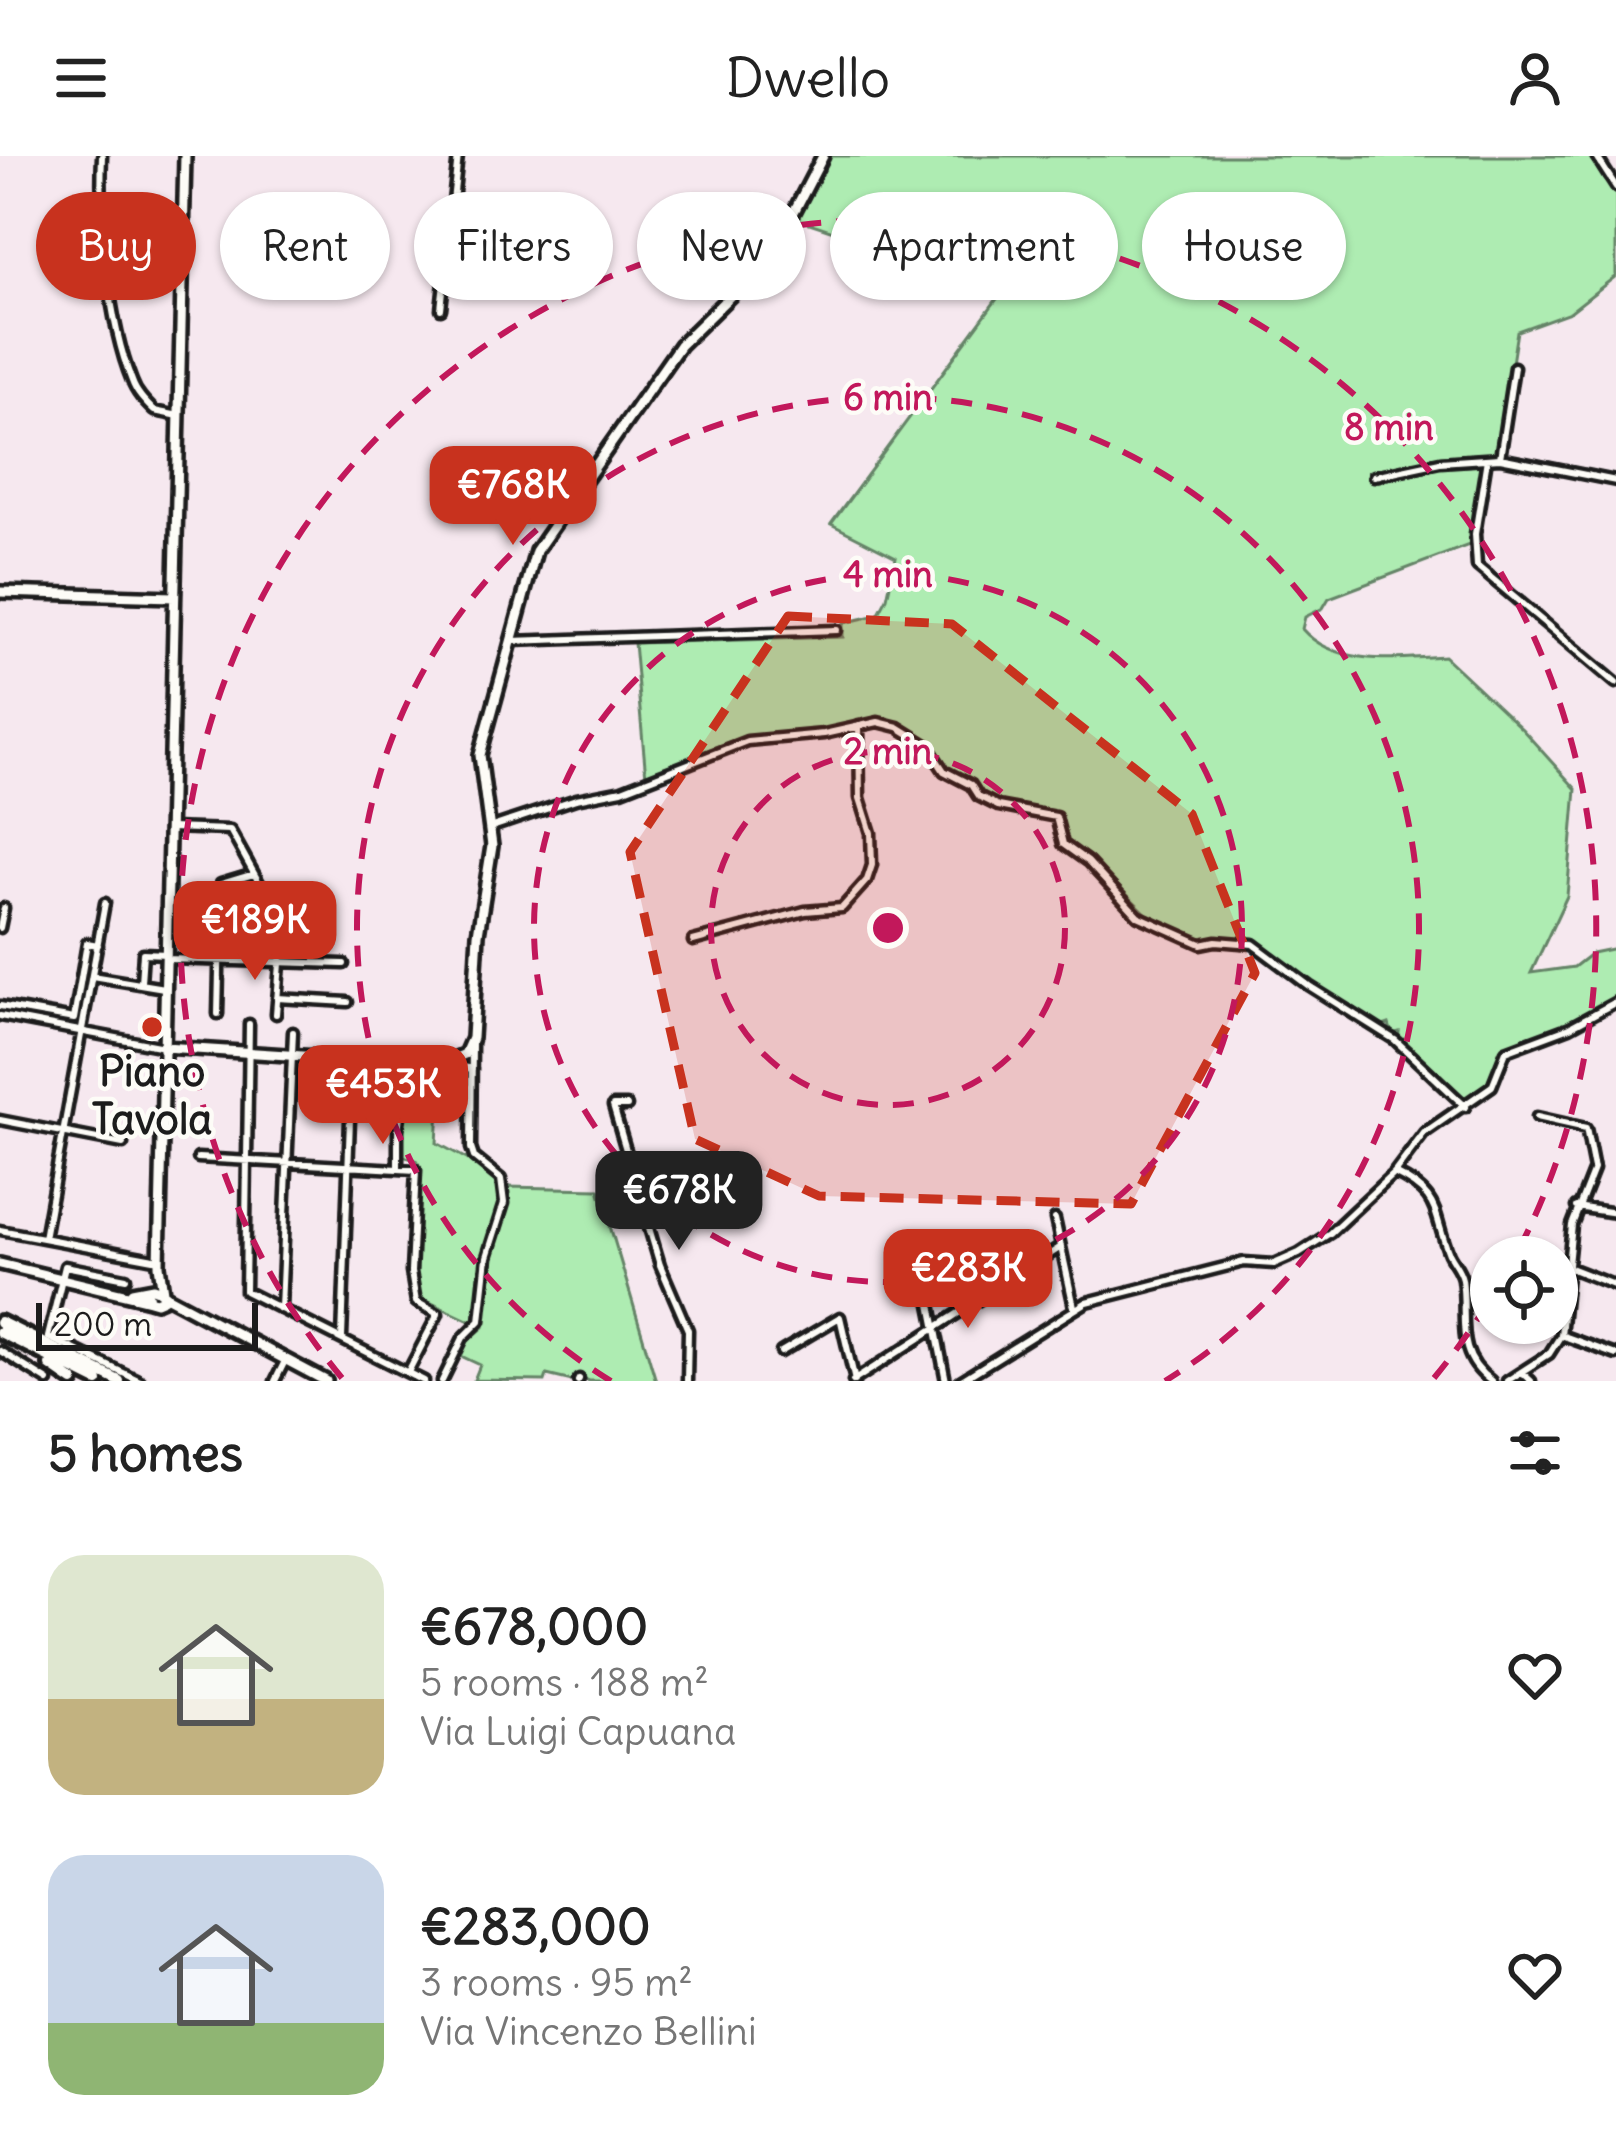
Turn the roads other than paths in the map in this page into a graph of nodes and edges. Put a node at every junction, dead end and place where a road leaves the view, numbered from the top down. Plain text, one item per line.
1 (102, 156) edge
2 (185, 156) edge
3 (458, 156) edge
4 (823, 156) edge
5 (1596, 156) edge
6 (1616, 187) edge
7 (442, 309) dead end
8 (1514, 367) dead end
9 (179, 416) junction
10 (1500, 458) junction
11 (1486, 459) junction
12 (1374, 476) dead end
13 (1616, 481) edge
14 (0, 592) edge
15 (174, 597) junction
16 (838, 630) dead end
17 (511, 641) junction
18 (1616, 683) edge
19 (859, 726) junction
20 (491, 827) junction
21 (169, 829) junction
22 (254, 874) junction
23 (105, 903) dead end
24 (4, 908) dead end
25 (0, 928) edge
26 (692, 940) dead end
27 (98, 945) junction
28 (167, 957) junction
29 (219, 961) junction
30 (280, 962) junction
31 (344, 964) dead end
32 (92, 976) junction
33 (141, 982) junction
34 (166, 988) junction
35 (277, 998) junction
36 (348, 1002) dead end
37 (1616, 1002) edge
38 (0, 1006) edge
39 (218, 1014) dead end
40 (276, 1014) dead end
41 (0, 1016) edge
42 (249, 1024) dead end
43 (82, 1031) junction
44 (293, 1032) dead end
45 (472, 1038) junction
46 (164, 1047) junction
47 (248, 1052) junction
48 (292, 1054) junction
49 (408, 1063) junction
50 (448, 1064) junction
51 (472, 1069) junction
52 (351, 1092) dead end
53 (627, 1106) dead end
54 (1466, 1107) junction
55 (1538, 1117) dead end
56 (0, 1120) edge
57 (63, 1132) junction
58 (123, 1144) dead end
59 (198, 1158) dead end
60 (246, 1161) junction
61 (287, 1163) junction
62 (348, 1166) junction
63 (398, 1169) junction
64 (1394, 1173) junction
65 (1576, 1207) junction
66 (1616, 1214) edge
67 (1054, 1219) dead end
68 (0, 1230) edge
69 (1573, 1236) edge
70 (44, 1238) junction
71 (1061, 1247) junction
72 (159, 1263) junction
73 (0, 1264) edge
74 (1578, 1271) edge
75 (60, 1278) junction
76 (126, 1278) dead end
77 (1616, 1286) edge
78 (929, 1294) dead end
79 (154, 1295) junction
80 (281, 1307) junction
81 (1074, 1307) junction
82 (0, 1322) edge
83 (936, 1327) junction
84 (0, 1335) edge
85 (342, 1337) junction
86 (1578, 1341) edge
87 (1556, 1344) edge
88 (0, 1351) edge
89 (781, 1352) dead end
90 (1616, 1355) edge
91 (285, 1361) junction
92 (408, 1372) junction
93 (1521, 1372) junction
94 (48, 1381) edge
95 (73, 1381) edge
96 (98, 1381) edge
97 (119, 1381) edge
98 (140, 1381) edge
99 (275, 1381) edge
100 (326, 1381) edge
101 (424, 1381) edge
102 (442, 1381) edge
103 (687, 1381) edge
104 (854, 1381) edge
105 (946, 1381) edge
106 (960, 1381) edge
107 (1491, 1381) edge
108 (1507, 1381) edge
109 (1531, 1381) edge

1 - 9 street
2 - 9 street
3 - 7 street
4 - 17 street
5 - 6 street
8 - 10 street
9 - 15 street
10 - 11 street
10 - 13 street
11 - 12 street
11 - 18 street
14 - 15 street
15 - 21 street
16 - 17 street
17 - 20 street
19 - 20 street
19 - 26 street
19 - 54 street
20 - 45 street
21 - 22 street
21 - 28 street
22 - 29 street
22 - 30 street
23 - 27 street
24 - 25 street
27 - 32 street
27 - 38 street
28 - 29 street
28 - 33 street
28 - 34 street
29 - 30 street
29 - 39 street
30 - 31 street
30 - 35 street
32 - 33 street
32 - 43 street
33 - 34 street
34 - 46 street
35 - 36 street
35 - 40 street
37 - 54 street
41 - 43 street
42 - 47 street
43 - 46 street
43 - 57 street
44 - 48 street
45 - 50 street
45 - 51 street
46 - 47 street
46 - 72 street
47 - 48 street
47 - 60 street
48 - 49 street
48 - 61 street
49 - 50 street
49 - 63 street
50 - 51 street
51 - 102 street
52 - 62 street
53 - 103 street
54 - 64 street
55 - 65 street
56 - 57 street
57 - 58 street
57 - 70 street
59 - 60 street
60 - 61 street
60 - 80 street
61 - 62 street
61 - 80 street
62 - 63 street
62 - 85 street
63 - 92 street
64 - 81 street
64 - 107 street
65 - 66 street
65 - 69 street
67 - 71 street
68 - 70 street
70 - 72 street
71 - 81 street
71 - 83 street
72 - 79 street
73 - 75 street
74 - 77 street
75 - 76 street
75 - 79 street
75 - 98 street
78 - 83 street
79 - 91 street
80 - 85 street
81 - 106 street
82 - 97 main road
83 - 104 street
83 - 105 street
84 - 95 main road
84 - 96 main road
85 - 92 street
86 - 90 street
87 - 93 street
88 - 94 street
89 - 104 street
91 - 99 street
91 - 100 street
92 - 101 street
93 - 108 street
93 - 109 street

